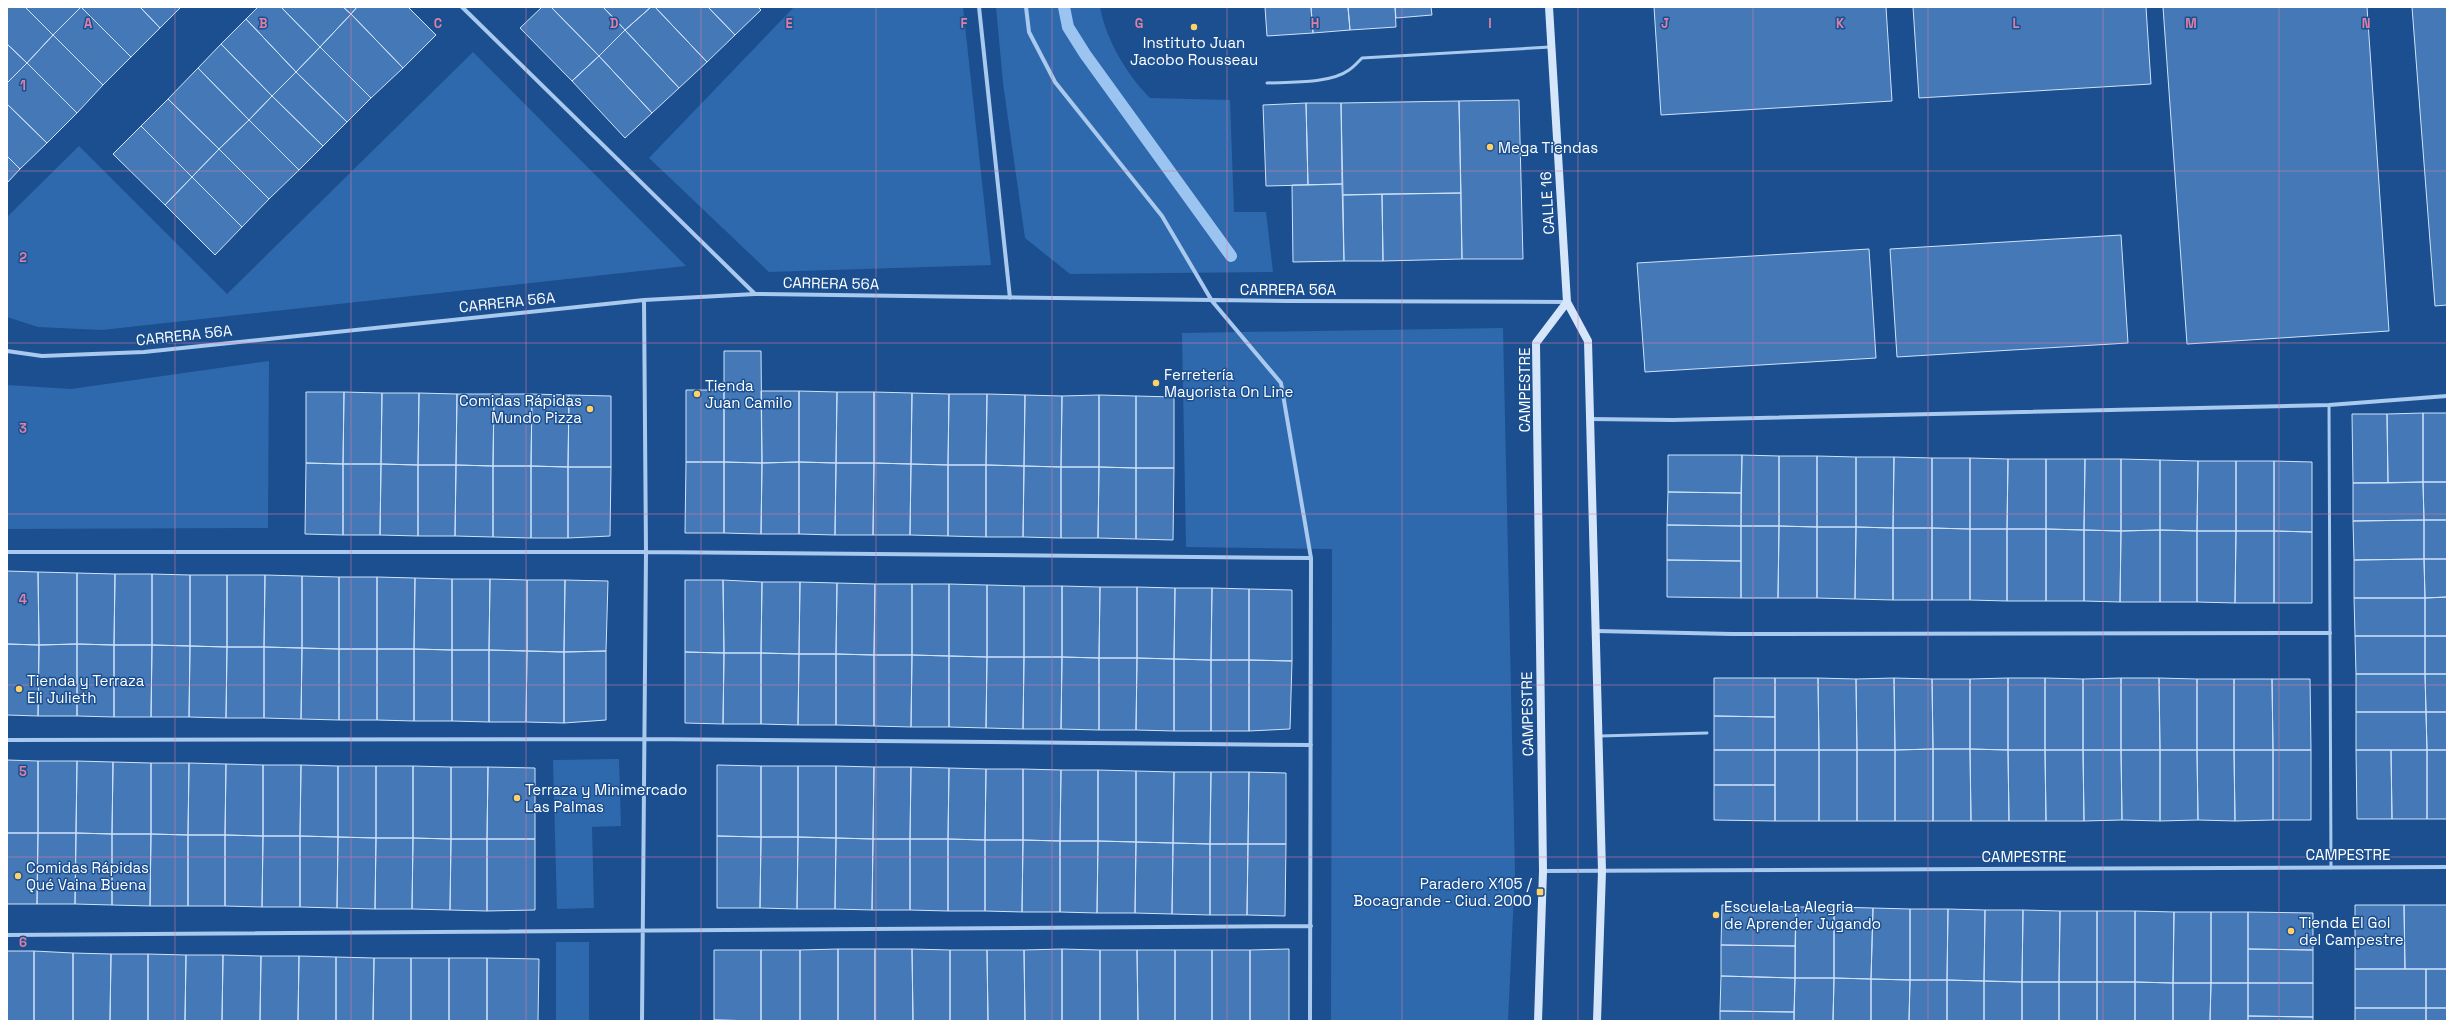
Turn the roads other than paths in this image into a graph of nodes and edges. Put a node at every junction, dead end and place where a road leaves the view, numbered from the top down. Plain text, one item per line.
1 (462, 7) edge
2 (979, 7) edge
3 (1026, 7) edge
4 (1549, 7) edge
5 (1552, 46) junction
6 (1267, 83) dead end
7 (755, 294) junction
8 (1010, 298) junction
9 (644, 300) junction
10 (1212, 301) junction
11 (1567, 302) junction
12 (7, 351) edge
13 (2447, 396) edge
14 (2329, 406) junction
15 (1590, 419) junction
16 (7, 552) edge
17 (646, 552) junction
18 (1311, 558) junction
19 (1596, 631) junction
20 (2330, 633) junction
21 (1707, 734) dead end
22 (1598, 736) junction
23 (643, 739) junction
24 (7, 740) edge
25 (1311, 745) junction
26 (2447, 867) edge
27 (2331, 868) junction
28 (1602, 871) junction
29 (1543, 872) junction
30 (1311, 926) junction
31 (643, 930) junction
32 (7, 935) edge
33 (642, 1021) edge
34 (1310, 1021) edge
35 (1538, 1021) edge
36 (1597, 1021) edge

1 - 7 street
2 - 8 street
3 - 10 street
4 - 5 street, CALLE 16
5 - 6 lane
5 - 11 street, CALLE 16
7 - 8 street, CARRERA 56A
7 - 9 street, CARRERA 56A
8 - 10 street, CARRERA 56A
9 - 12 street, CARRERA 56A
9 - 17 street
10 - 11 street, CARRERA 56A
10 - 18 street
11 - 15 street
11 - 29 street, CAMPESTRE
13 - 14 street
14 - 15 street
14 - 20 lane
15 - 19 street
16 - 17 street
17 - 18 street
17 - 23 street
18 - 25 street
19 - 20 street
19 - 22 street
20 - 27 lane
21 - 22 lane
22 - 28 street
23 - 24 street
23 - 25 street
23 - 31 street
25 - 30 street
26 - 27 street, CAMPESTRE
27 - 28 street, CAMPESTRE
28 - 29 street, CAMPESTRE
28 - 36 street
29 - 35 street, CAMPESTRE
30 - 31 street
30 - 34 street
31 - 32 street
31 - 33 street

